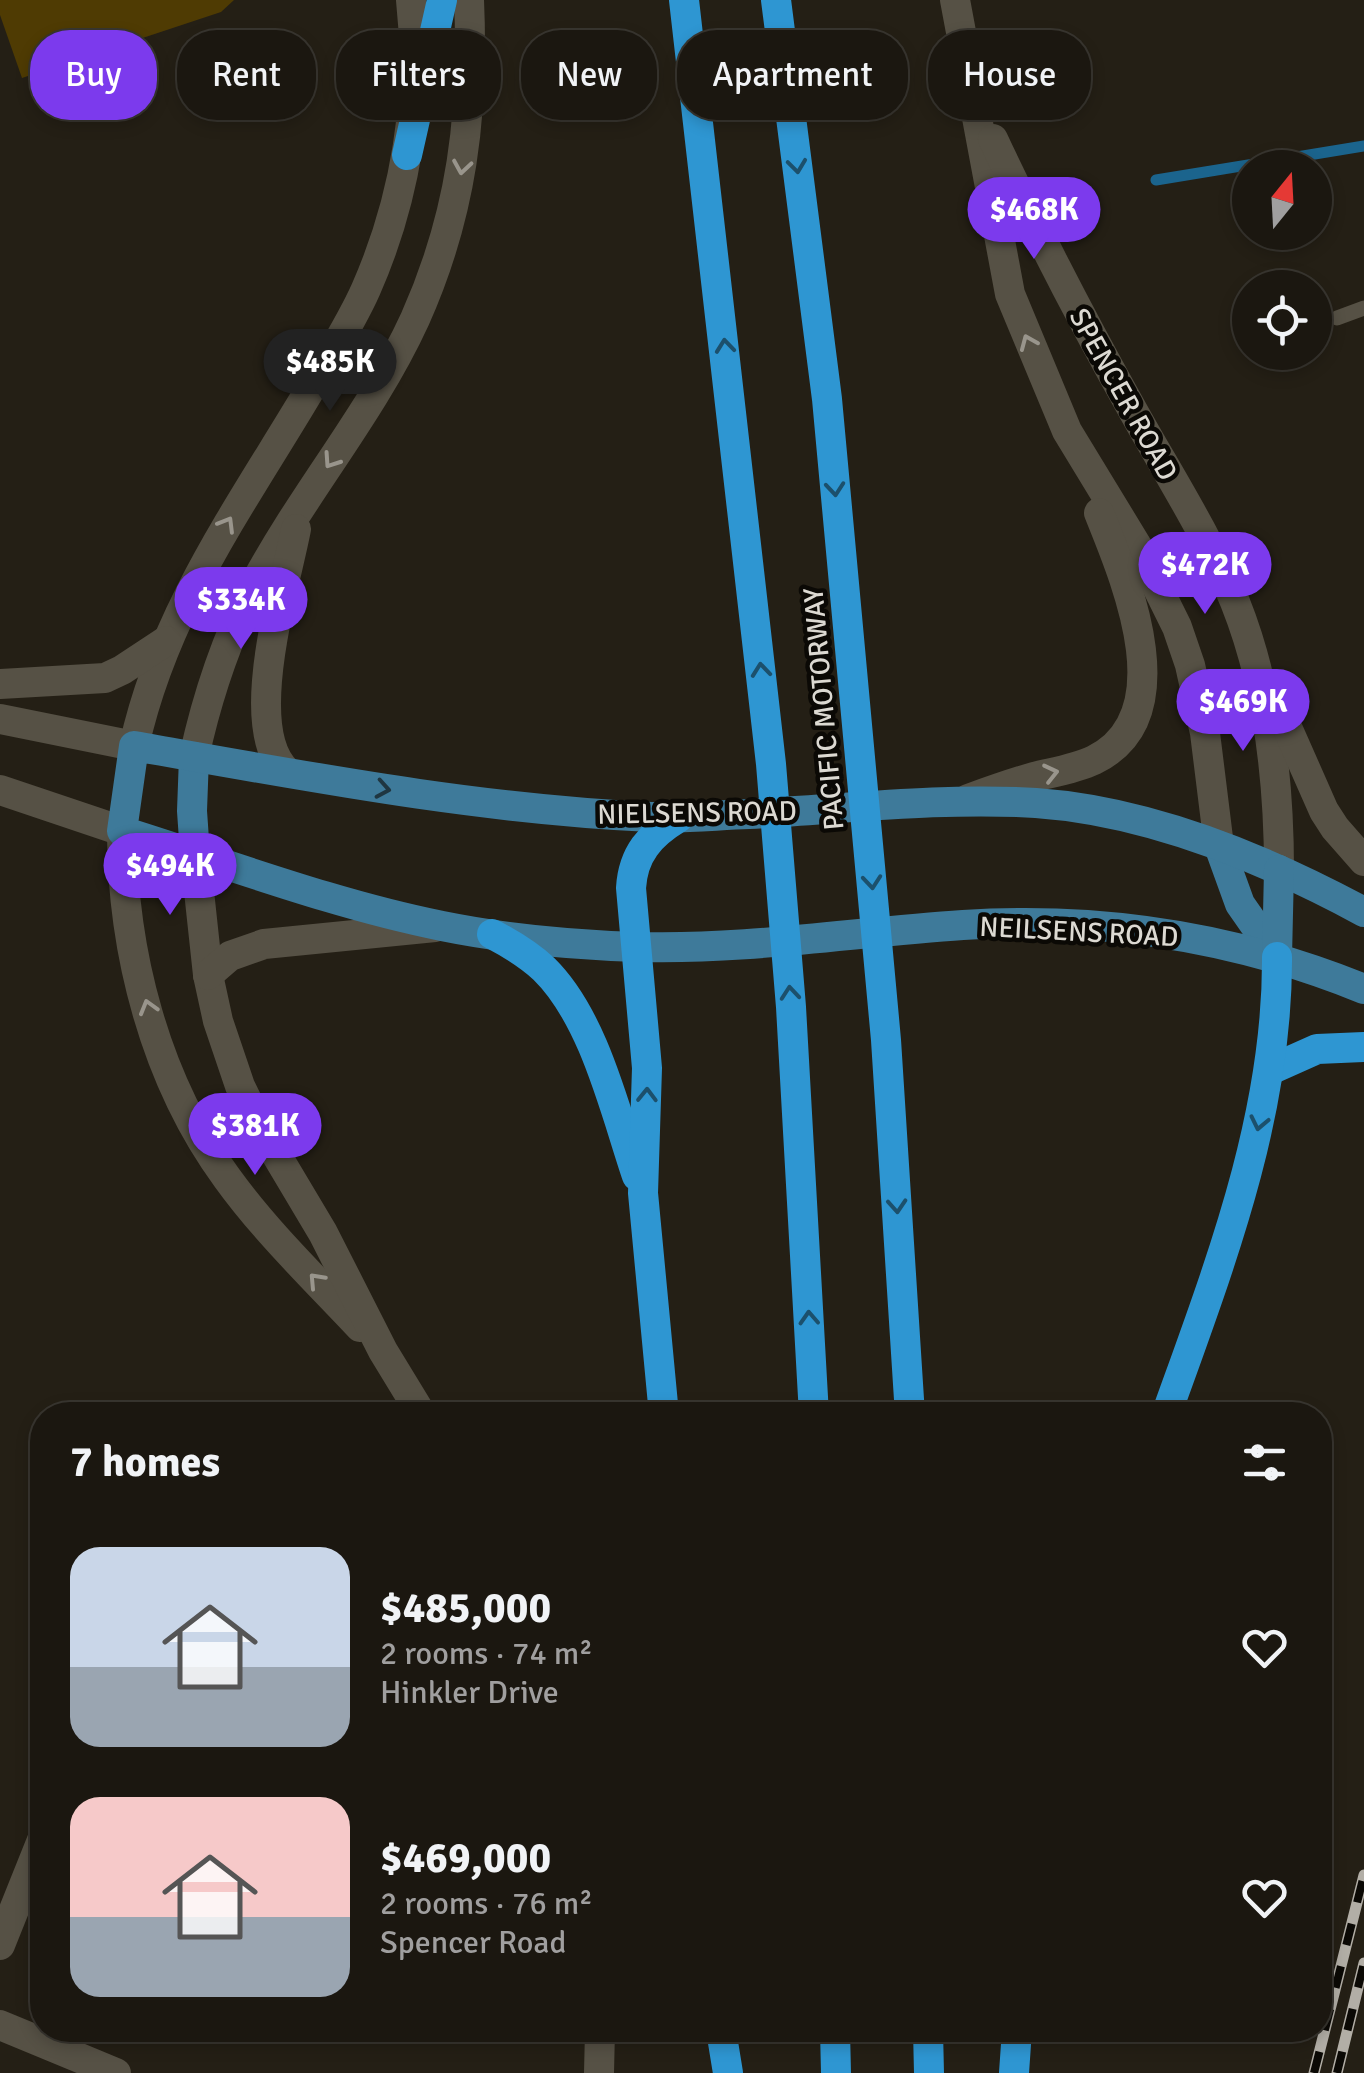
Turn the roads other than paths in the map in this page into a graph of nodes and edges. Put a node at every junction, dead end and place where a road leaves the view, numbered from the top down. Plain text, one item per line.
1 (411, 0) edge
2 (442, 0) edge
3 (468, 0) edge
4 (684, 0) edge
5 (776, 0) edge
6 (955, 0) edge
7 (961, 30) edge
8 (979, 120) edge
9 (984, 120) edge
10 (407, 155) junction
11 (1364, 308) edge
12 (1337, 318) dead end
13 (1067, 431) junction
14 (301, 507) junction
15 (1245, 634) junction
16 (166, 641) junction
17 (0, 684) edge
18 (0, 719) edge
19 (134, 746) junction
20 (194, 757) junction
21 (287, 772) junction
22 (0, 790) edge
23 (953, 803) junction
24 (678, 818) junction
25 (122, 830) junction
26 (1219, 846) junction
27 (195, 854) junction
28 (1364, 861) edge
29 (1279, 870) junction
30 (1364, 912) edge
31 (442, 926) junction
32 (492, 934) junction
33 (636, 946) junction
34 (1277, 957) junction
35 (208, 975) junction
36 (1364, 989) edge
37 (1364, 1047) edge
38 (1270, 1070) junction
39 (643, 1192) junction
40 (383, 1351) junction
41 (414, 1402) edge
42 (663, 1402) edge
43 (813, 1402) edge
44 (909, 1402) edge
45 (1171, 1402) edge
46 (30, 1870) edge
47 (0, 1945) edge
48 (0, 2025) edge
49 (30, 2037) edge
50 (41, 2042) edge
51 (600, 2042) edge
52 (723, 2042) edge
53 (836, 2042) edge
54 (928, 2042) edge
55 (1017, 2042) edge
56 (116, 2073) edge
57 (599, 2073) edge
58 (728, 2073) edge
59 (836, 2073) edge
60 (929, 2073) edge
61 (1014, 2073) edge

1 - 10 street
2 - 10 highway
3 -> 14 street
43 -> 4 highway, PACIFIC MOTORWAY
5 -> 44 highway, PACIFIC MOTORWAY
6 - 7 street, SPENCER ROAD
13 -> 8 street, SPENCER ROAD
9 - 15 street, SPENCER ROAD
16 -> 10 street
11 - 12 lane
23 -> 13 street
13 - 26 street, SPENCER ROAD
14 - 20 street
14 - 21 street
15 - 28 street
15 - 29 street, SPENCER ROAD
16 - 17 street
16 - 19 street
18 - 19 street
19 - 20 main road, NIELSENS ROAD
19 - 25 main road
20 - 21 main road, NIELSENS ROAD
20 - 27 main road
21 -> 24 main road, NIELSENS ROAD
22 - 25 street
23 - 24 main road, NIELSENS ROAD
23 - 26 main road, NIELSENS ROAD
24 - 33 highway
25 - 27 main road
40 -> 25 street
26 - 29 main road, NIELSENS ROAD
26 - 34 main road
27 - 31 main road
27 - 35 street
29 - 30 main road, NIELSENS ROAD
29 - 34 main road
31 - 32 main road
31 - 35 street
32 - 33 main road
32 - 39 highway
33 - 34 main road, NEILSENS ROAD
39 -> 33 highway
34 - 36 main road, NEILSENS ROAD
34 - 38 highway
35 - 40 street
37 - 38 highway
38 -> 45 highway
39 - 42 highway
40 - 41 street
46 - 47 street
48 - 49 street
50 - 56 street
51 - 57 street
52 - 58 highway
53 - 59 highway
54 - 60 highway
55 - 61 highway

